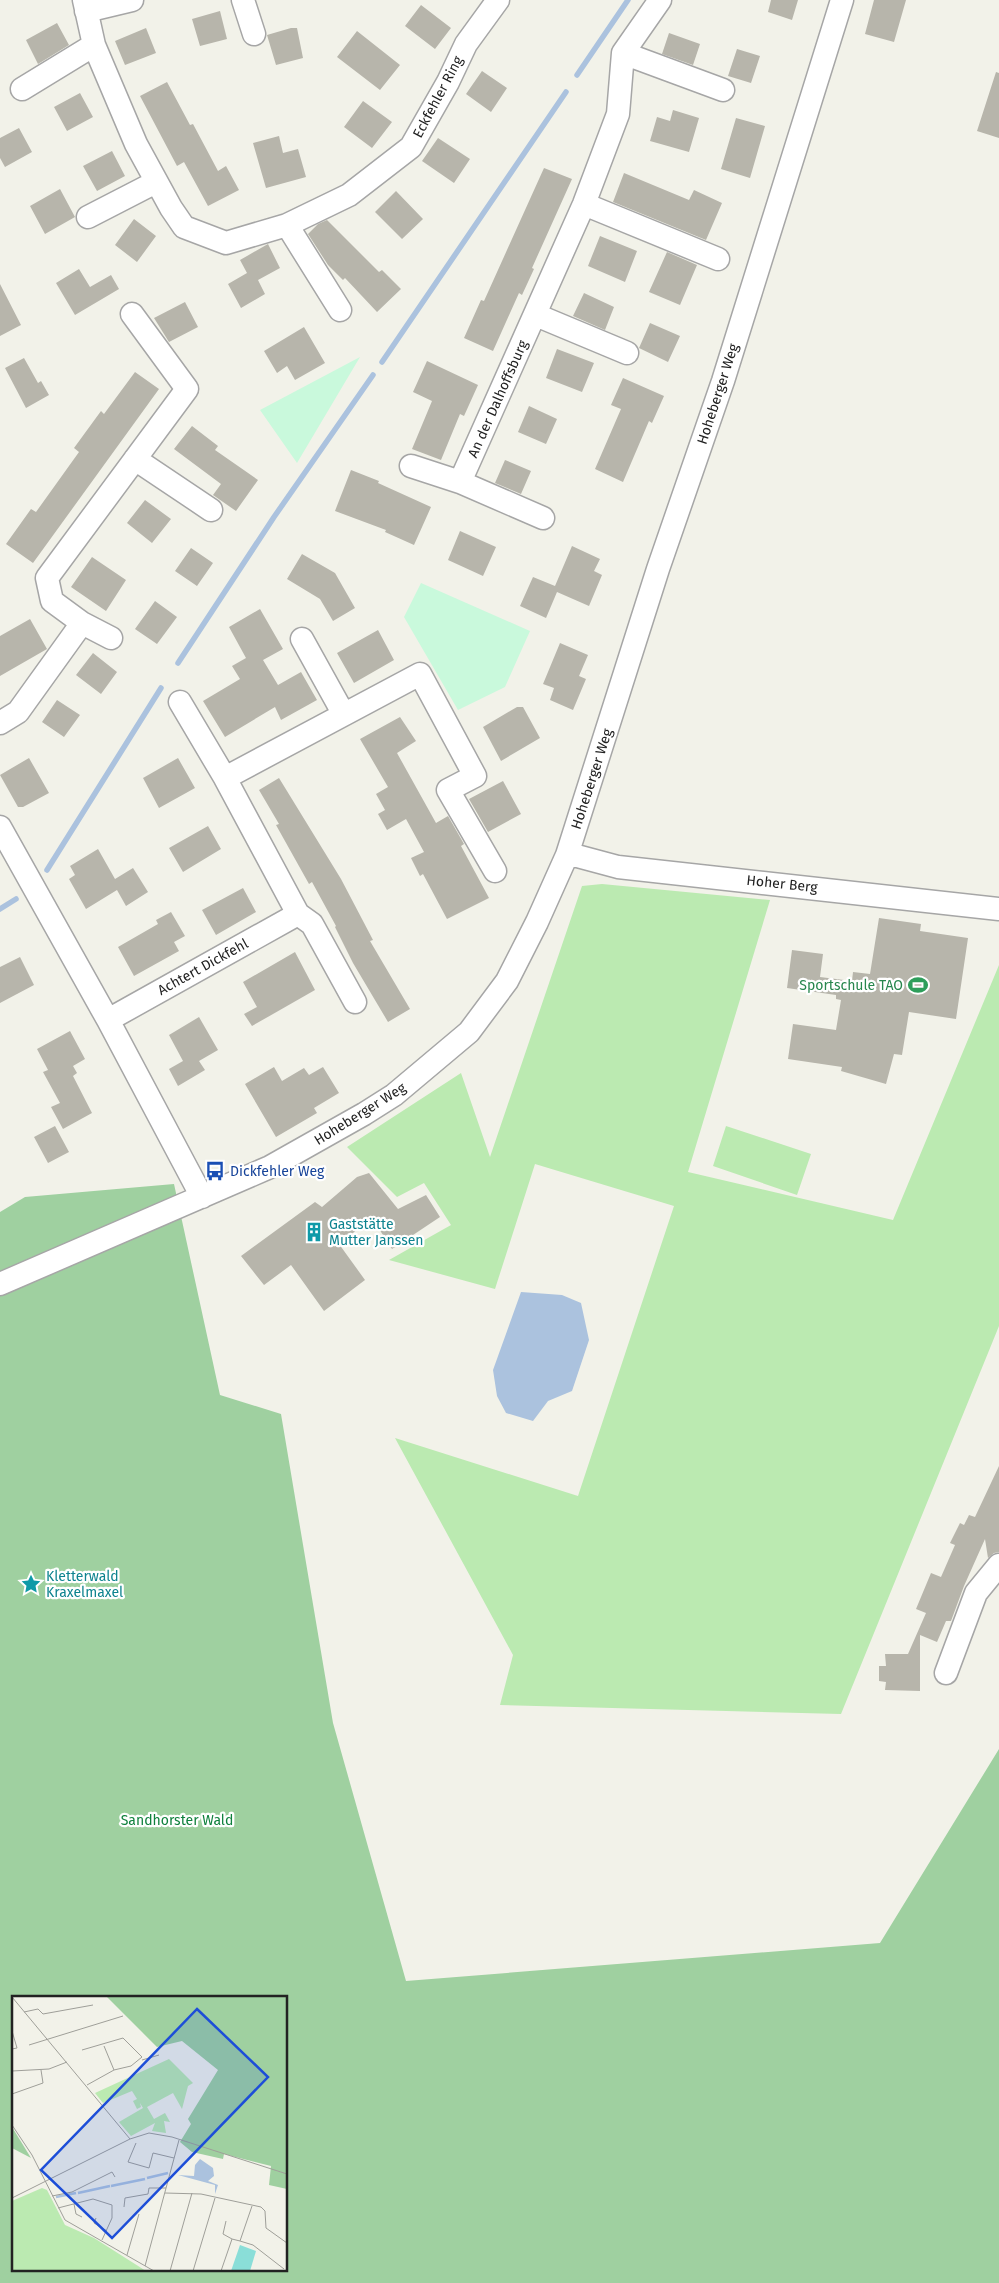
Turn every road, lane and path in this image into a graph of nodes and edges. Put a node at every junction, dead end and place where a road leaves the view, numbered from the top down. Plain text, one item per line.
1 (132, 0) edge
2 (243, 0) edge
3 (498, 0) edge
4 (660, 0) edge
5 (842, 0) edge
6 (85, 5) edge
7 (254, 34) dead end
8 (94, 45) junction
9 (623, 53) junction
10 (22, 89) dead end
11 (722, 90) dead end
12 (156, 182) junction
13 (584, 204) junction
14 (88, 217) dead end
15 (287, 226) junction
16 (718, 259) dead end
17 (340, 310) dead end
18 (132, 314) dead end
19 (536, 315) junction
20 (627, 353) dead end
21 (135, 459) junction
22 (411, 466) dead end
23 (460, 482) junction
24 (211, 510) dead end
25 (543, 518) dead end
26 (82, 623) junction
27 (111, 638) dead end
28 (302, 639) dead end
29 (180, 702) dead end
30 (343, 714) junction
31 (0, 723) edge
32 (225, 778) junction
33 (0, 827) edge
34 (566, 855) junction
35 (495, 872) dead end
36 (999, 908) edge
37 (298, 914) junction
38 (355, 1002) dead end
39 (108, 1020) junction
40 (202, 1198) junction
41 (0, 1284) edge
42 (999, 1565) edge
43 (946, 1673) dead end

1 - 6 street, Eckfehler Ring
2 - 7 street
3 - 15 street, Eckfehler Ring
4 - 9 street
5 - 34 street, Hoheberger Weg
6 - 8 street, Eckfehler Ring
8 - 10 street
8 - 12 street, Eckfehler Ring
9 - 11 street
9 - 13 street, An der Dalhoffsburg
12 - 14 street
12 - 15 street, Eckfehler Ring
13 - 16 street
13 - 19 street, An der Dalhoffsburg
15 - 17 street
18 - 21 street
19 - 20 street
19 - 23 street, An der Dalhoffsburg
21 - 24 street
21 - 26 street
22 - 23 street
23 - 25 street
26 - 27 street
26 - 31 street
28 - 30 street
29 - 32 street
30 - 32 street
30 - 35 street
32 - 37 street
33 - 39 street
34 - 36 street, Hoher Berg
34 - 40 street, Hoheberger Weg
37 - 38 street
37 - 39 street, Achtert Dickfehl
39 - 40 street
40 - 41 street, Hoheberger Weg
42 - 43 street

